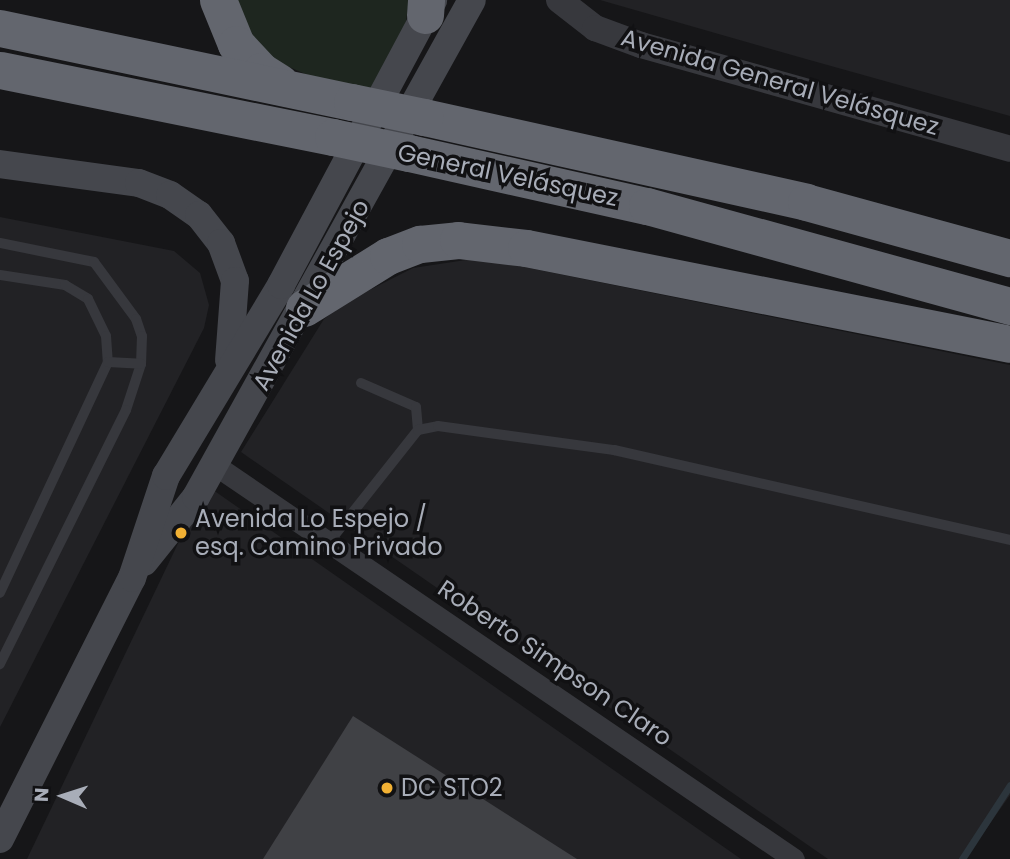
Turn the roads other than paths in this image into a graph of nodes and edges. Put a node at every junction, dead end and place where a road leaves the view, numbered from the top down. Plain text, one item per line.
1 (218, 0) edge
2 (472, 0) edge
3 (559, 0) edge
4 (428, 5) edge
5 (0, 28) edge
6 (0, 71) edge
7 (294, 89) junction
8 (1010, 149) edge
9 (0, 164) edge
10 (0, 243) edge
11 (1010, 258) edge
12 (0, 275) edge
13 (1010, 306) edge
14 (304, 308) junction
15 (1010, 344) edge
16 (108, 362) junction
17 (141, 364) junction
18 (227, 370) junction
19 (361, 383) dead end
20 (418, 430) junction
21 (215, 465) junction
22 (1010, 540) edge
23 (330, 541) junction
24 (131, 578) junction
25 (0, 593) edge
26 (0, 664) edge
27 (0, 839) edge
28 (794, 859) edge

1 - 7 highway
2 - 14 main road, Avenida Lo Espejo
3 - 8 street, Avenida General Velásquez
4 - 18 main road, Avenida Lo Espejo
5 - 7 highway, General Velásquez
6 - 13 highway, General Velásquez, bridge
7 - 11 highway, General Velásquez, bridge
9 - 18 main road
10 - 17 lane
12 - 16 lane
14 - 15 highway
14 - 21 main road, Avenida Lo Espejo
16 - 17 lane
16 - 25 lane
17 - 26 lane
18 - 24 main road, Avenida Lo Espejo
19 - 20 lane
20 - 22 lane
20 - 23 lane
21 - 23 street, Roberto Simpson Claro
21 - 24 main road, Avenida Lo Espejo
23 - 28 street, Roberto Simpson Claro
24 - 27 main road, Avenida Lo Espejo

